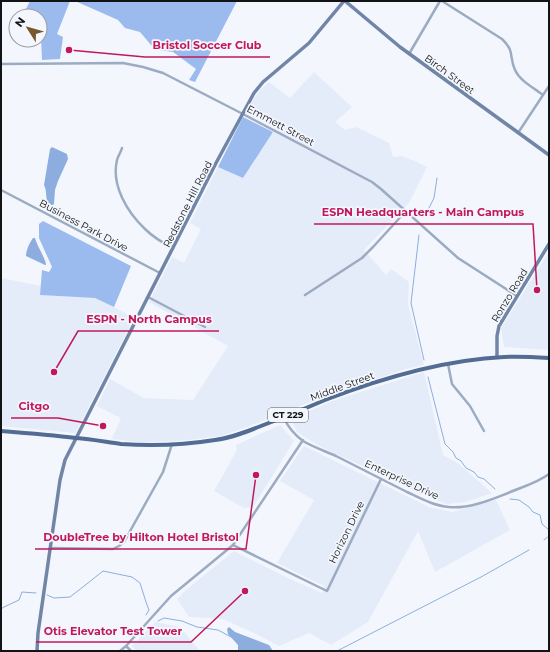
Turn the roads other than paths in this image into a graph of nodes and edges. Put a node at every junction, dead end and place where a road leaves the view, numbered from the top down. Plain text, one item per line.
1 (345, 1) edge
2 (441, 1) edge
3 (409, 54) junction
4 (1, 64) edge
5 (549, 86) edge
6 (543, 95) junction
7 (242, 113) junction
8 (518, 133) junction
9 (122, 148) dead end
10 (549, 155) edge
11 (1, 190) edge
12 (406, 211) junction
13 (549, 244) edge
14 (173, 248) junction
15 (160, 273) junction
16 (305, 295) dead end
17 (517, 296) junction
18 (148, 297) junction
19 (205, 327) dead end
20 (497, 357) junction
21 (549, 358) edge
22 (448, 364) junction
23 (284, 417) junction
24 (1, 431) edge
25 (484, 431) dead end
26 (77, 438) junction
27 (303, 440) junction
28 (172, 444) junction
29 (549, 474) edge
30 (381, 480) junction
31 (233, 545) junction
32 (50, 548) junction
33 (126, 646) junction
34 (37, 651) edge
35 (120, 651) edge
36 (131, 651) edge

1 - 3 main road, Birch Street
1 - 7 main road, Redstone Hill Road
2 - 3 street
2 - 6 street
3 - 8 main road, Birch Street
4 - 7 street, Emmett Street
5 - 6 street
6 - 8 street
7 - 12 street, Emmett Street
7 - 14 main road, Redstone Hill Road
8 - 10 main road, Birch Street
9 - 14 street
11 - 15 street, Business Park Drive
12 - 16 street
12 - 17 street, Emmett Street
13 - 17 main road, Ronzo Road
14 - 15 main road, Redstone Hill Road
15 - 18 main road, Redstone Hill Road
17 - 20 main road, Ronzo Road
18 - 19 street
18 - 26 main road, Redstone Hill Road
20 - 21 main road, Middle Street / CT 229
20 - 22 main road, Middle Street / CT 229
22 - 23 main road, Middle Street / CT 229
22 - 25 street
23 - 27 street, Enterprise Drive
23 - 28 main road, Middle Street / CT 229
24 - 26 main road, Middle Street / CT 229
26 - 28 main road, Middle Street / CT 229
26 - 32 main road, Redstone Hill Road
27 - 30 street, Enterprise Drive
27 - 31 street
28 - 32 street
29 - 30 street, Enterprise Drive
30 - 31 street, Horizon Drive
31 - 33 street
32 - 34 main road, Redstone Hill Road
33 - 35 street
33 - 36 street

